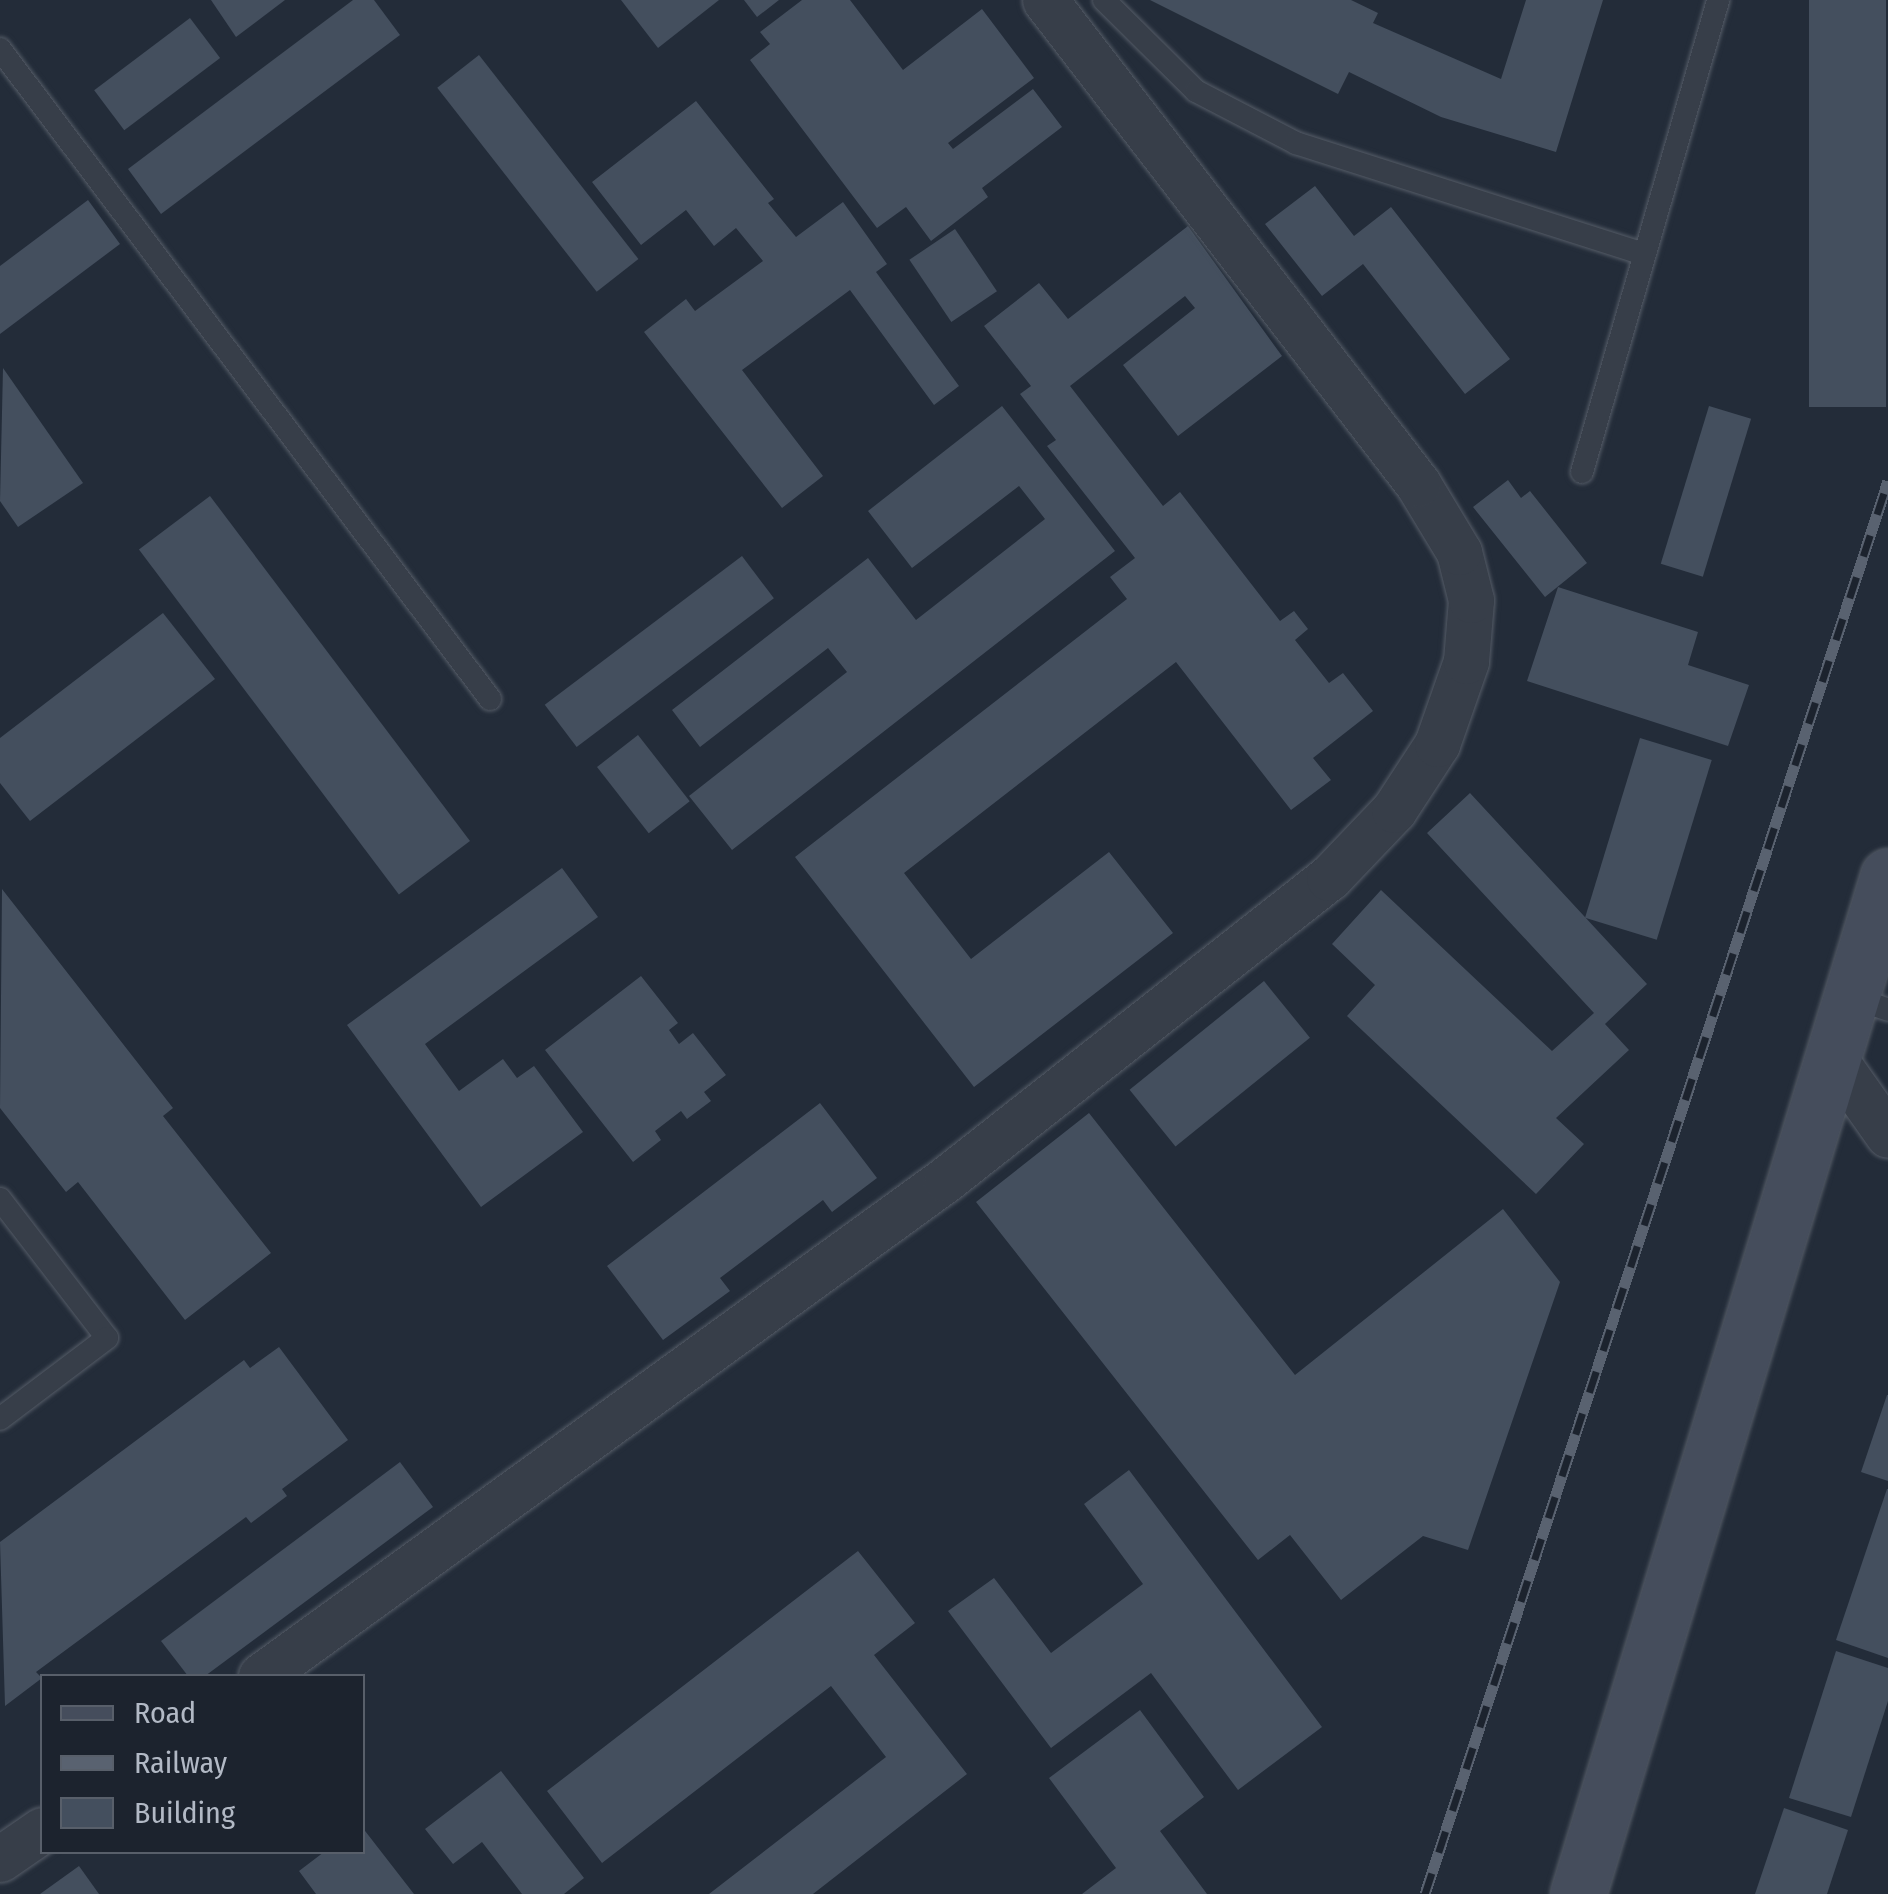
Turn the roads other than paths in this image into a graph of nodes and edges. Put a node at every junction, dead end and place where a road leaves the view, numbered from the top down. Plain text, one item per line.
1 (1045, 0) edge
2 (1104, 0) edge
3 (1718, 0) edge
4 (0, 49) edge
5 (1643, 254) junction
6 (1582, 472) dead end
7 (490, 698) dead end
8 (1888, 876) edge
9 (1870, 1004) edge
10 (1833, 1057) junction
11 (1888, 1135) edge
12 (0, 1199) edge
13 (0, 1419) edge
14 (265, 1674) edge
15 (40, 1831) edge
16 (0, 1859) edge
17 (1578, 1894) edge

1 - 14 street
2 - 5 lane
3 - 5 lane
4 - 7 lane
5 - 6 lane
8 - 9 main road
9 - 10 main road
10 - 11 street
10 - 17 main road
12 - 13 lane
15 - 16 street

